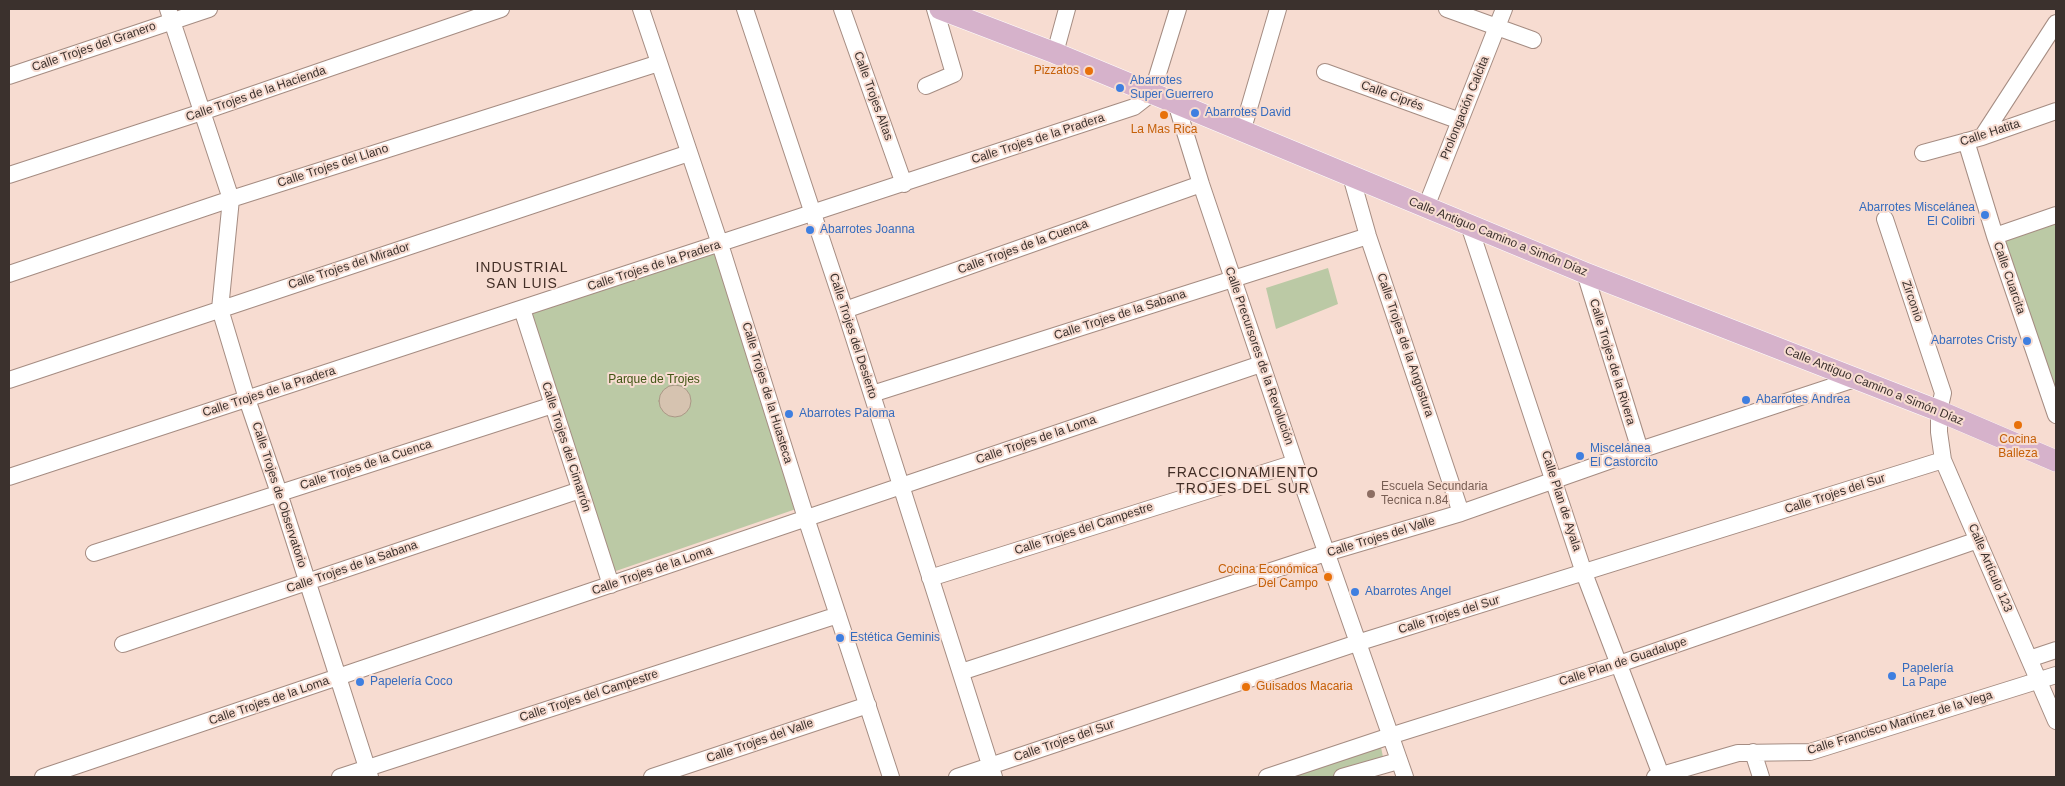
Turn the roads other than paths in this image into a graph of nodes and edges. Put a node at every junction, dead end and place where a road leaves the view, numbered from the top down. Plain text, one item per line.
1 (209, 9) edge
2 (501, 9) edge
3 (641, 9) edge
4 (746, 9) edge
5 (842, 9) edge
6 (935, 9) edge
7 (1067, 9) edge
8 (1178, 9) edge
9 (1278, 9) edge
10 (1447, 9) edge
11 (1504, 9) edge
12 (952, 11) edge
13 (170, 14) edge
14 (2056, 23) edge
15 (1497, 26) junction
16 (1533, 40) dead end
17 (1055, 53) junction
18 (659, 62) junction
19 (1325, 72) dead end
20 (9, 76) edge
21 (926, 86) dead end
22 (1152, 93) junction
23 (1176, 103) junction
24 (2056, 111) edge
25 (202, 112) junction
26 (1460, 121) junction
27 (1242, 132) junction
28 (1982, 136) junction
29 (1966, 141) junction
30 (689, 153) junction
31 (1922, 154) dead end
32 (9, 175) edge
33 (1351, 176) junction
34 (904, 184) junction
35 (1201, 184) junction
36 (231, 199) junction
37 (1426, 207) junction
38 (813, 214) junction
39 (2056, 215) edge
40 (1885, 219) dead end
41 (1469, 225) junction
42 (1368, 236) junction
43 (1995, 236) junction
44 (720, 244) junction
45 (1584, 273) junction
46 (9, 274) edge
47 (1233, 279) junction
48 (220, 309) junction
49 (522, 309) junction
50 (845, 310) junction
51 (1261, 364) junction
52 (1858, 378) junction
53 (9, 380) edge
54 (872, 394) junction
55 (247, 399) junction
56 (553, 404) junction
57 (1940, 411) junction
58 (2056, 415) edge
59 (1640, 450) junction
60 (1943, 460) junction
61 (2056, 461) edge
62 (1295, 463) junction
63 (9, 477) edge
64 (1554, 480) junction
65 (900, 486) junction
66 (580, 490) junction
67 (279, 493) junction
68 (1462, 513) junction
69 (806, 518) junction
70 (1978, 540) junction
71 (94, 553) dead end
72 (1326, 553) junction
73 (1584, 573) junction
74 (930, 578) junction
75 (307, 582) junction
76 (611, 584) junction
77 (838, 615) junction
78 (1357, 643) junction
79 (123, 644) dead end
80 (2056, 650) edge
81 (2029, 659) junction
82 (1619, 664) junction
83 (961, 672) junction
84 (2056, 675) edge
85 (338, 677) junction
86 (2039, 680) junction
87 (868, 704) junction
88 (2056, 721) edge
89 (1390, 736) junction
90 (1753, 752) junction
91 (1398, 761) junction
92 (992, 771) edge
93 (368, 773) edge
94 (1658, 776) edge
95 (43, 777) edge
96 (340, 777) edge
97 (652, 777) edge
98 (891, 777) edge
99 (957, 777) edge
100 (1267, 777) edge
101 (1342, 777) edge
102 (1405, 777) edge
103 (1761, 777) edge

1 - 13 street, Calle Trojes del Granero
2 - 25 street, Calle Trojes de la Hacienda
3 - 18 street, Calle Trojes de la Huasteca
4 - 38 street, Calle Trojes del Desierto
5 - 34 street, Calle Trojes Altas
6 - 21 street
7 - 17 street
8 - 22 street
9 - 27 street
10 - 15 street
11 - 15 street, Prolongación Calcita
12 - 17 main road, Calle Antiguo Camino a Simón Díaz
13 - 20 street, Calle Trojes del Granero
13 - 25 street, Calle Trojes de Observatorio
14 - 28 street
15 - 16 street
15 - 26 street, Prolongación Calcita
17 - 22 main road, Calle Antiguo Camino a Simón Díaz
18 - 30 street, Calle Trojes de la Huasteca
18 - 36 street, Calle Trojes del Llano
19 - 26 street, Calle Ciprés
22 - 23 main road, Calle Antiguo Camino a Simón Díaz
22 - 34 street, Calle Trojes de la Pradera
23 - 27 main road, Calle Antiguo Camino a Simón Díaz
23 - 35 street, Calle Precursores de la Revolución
24 - 28 street, Calle Hatita
25 - 32 street, Calle Trojes de la Hacienda
25 - 36 street, Calle Trojes de Observatorio
26 - 37 street, Prolongación Calcita
27 - 33 main road, Calle Antiguo Camino a Simón Díaz
28 - 29 street, Calle Hatita
29 - 31 street, Calle Hatita
29 - 43 street, Calle Cuarcita
30 - 44 street, Calle Trojes de la Huasteca
30 - 48 street, Calle Trojes del Mirador
33 - 37 main road, Calle Antiguo Camino a Simón Díaz
33 - 42 street, Calle Trojes de la Angostura
34 - 38 street, Calle Trojes de la Pradera
35 - 47 street, Calle Precursores de la Revolución
35 - 50 street, Calle Trojes de la Cuenca
36 - 46 street, Calle Trojes del Llano
36 - 48 street, Calle Trojes de Observatorio
37 - 41 main road, Calle Antiguo Camino a Simón Díaz
38 - 44 street, Calle Trojes de la Pradera
38 - 50 street, Calle Trojes del Desierto
39 - 43 street
40 - 57 street, Zirconio
41 - 45 main road, Calle Antiguo Camino a Simón Díaz
41 - 64 street, Calle Plan de Ayala
42 - 47 street, Calle Trojes de la Sabana
42 - 68 street, Calle Trojes de la Angostura
43 - 58 street, Calle Cuarcita
44 - 49 street, Calle Trojes de la Pradera
44 - 69 street, Calle Trojes de la Huasteca
45 - 52 main road, Calle Antiguo Camino a Simón Díaz
45 - 59 street, Calle Trojes de la Rivera
47 - 51 street, Calle Precursores de la Revolución
47 - 54 street, Calle Trojes de la Sabana
48 - 53 street, Calle Trojes del Mirador
48 - 55 street, Calle Trojes de Observatorio
49 - 55 street, Calle Trojes de la Pradera
49 - 56 street, Calle Trojes del Cimarrón
50 - 54 street, Calle Trojes del Desierto
51 - 62 street, Calle Precursores de la Revolución
51 - 65 street, Calle Trojes de la Loma
52 - 57 main road, Calle Antiguo Camino a Simón Díaz
52 - 59 street, Calle Trojes del Valle
54 - 65 street, Calle Trojes del Desierto
55 - 63 street, Calle Trojes de la Pradera
55 - 67 street, Calle Trojes de Observatorio
56 - 66 street, Calle Trojes del Cimarrón
56 - 67 street, Calle Trojes de la Cuenca
57 - 60 street, Calle Artículo 123
57 - 61 main road, Calle Antiguo Camino a Simón Díaz
59 - 64 street, Calle Trojes del Valle
60 - 70 street, Calle Artículo 123
60 - 73 street, Calle Trojes del Sur
62 - 72 street, Calle Precursores de la Revolución
62 - 74 street, Calle Trojes del Campestre
64 - 68 street, Calle Trojes del Valle
64 - 73 street, Calle Plan de Ayala
65 - 69 street, Calle Trojes de la Loma
65 - 74 street, Calle Trojes del Desierto
66 - 75 street, Calle Trojes de la Sabana
66 - 76 street, Calle Trojes del Cimarrón
67 - 71 street, Calle Trojes de la Cuenca
67 - 75 street, Calle Trojes de Observatorio
68 - 72 street, Calle Trojes del Valle
69 - 76 street, Calle Trojes de la Loma
69 - 77 street, Calle Trojes de la Huasteca
70 - 81 street, Calle Artículo 123
70 - 82 street, Calle Plan de Guadalupe
72 - 78 street, Calle Precursores de la Revolución
72 - 83 street, Calle Trojes del Valle
73 - 78 street, Calle Trojes del Sur
73 - 82 street, Calle Plan de Ayala
74 - 83 street, Calle Trojes del Desierto
75 - 79 street, Calle Trojes de la Sabana
75 - 85 street, Calle Trojes de Observatorio
76 - 85 street, Calle Trojes de la Loma
77 - 87 street, Calle Trojes de la Huasteca
77 - 93 street, Calle Trojes del Campestre
78 - 89 street, Calle Precursores de la Revolución
78 - 92 street, Calle Trojes del Sur
80 - 81 street
81 - 86 street, Calle Artículo 123
82 - 89 street, Calle Plan de Guadalupe
82 - 94 street, Calle Plan de Ayala
83 - 92 street, Calle Trojes del Desierto
84 - 86 street, Calle Francisco Martínez de la Vega
85 - 93 street, Calle Trojes de Observatorio
85 - 95 street, Calle Trojes de la Loma
86 - 88 street, Calle Artículo 123
86 - 90 street, Calle Francisco Martínez de la Vega
87 - 97 street, Calle Trojes del Valle
87 - 98 street, Calle Trojes de la Huasteca
89 - 91 street, Calle Precursores de la Revolución
89 - 100 street, Calle Plan de Guadalupe
90 - 94 street, Calle Francisco Martínez de la Vega
90 - 103 street
91 - 101 street
91 - 102 street, Calle Precursores de la Revolución
92 - 99 street, Calle Trojes del Sur
93 - 96 street, Calle Trojes del Campestre

